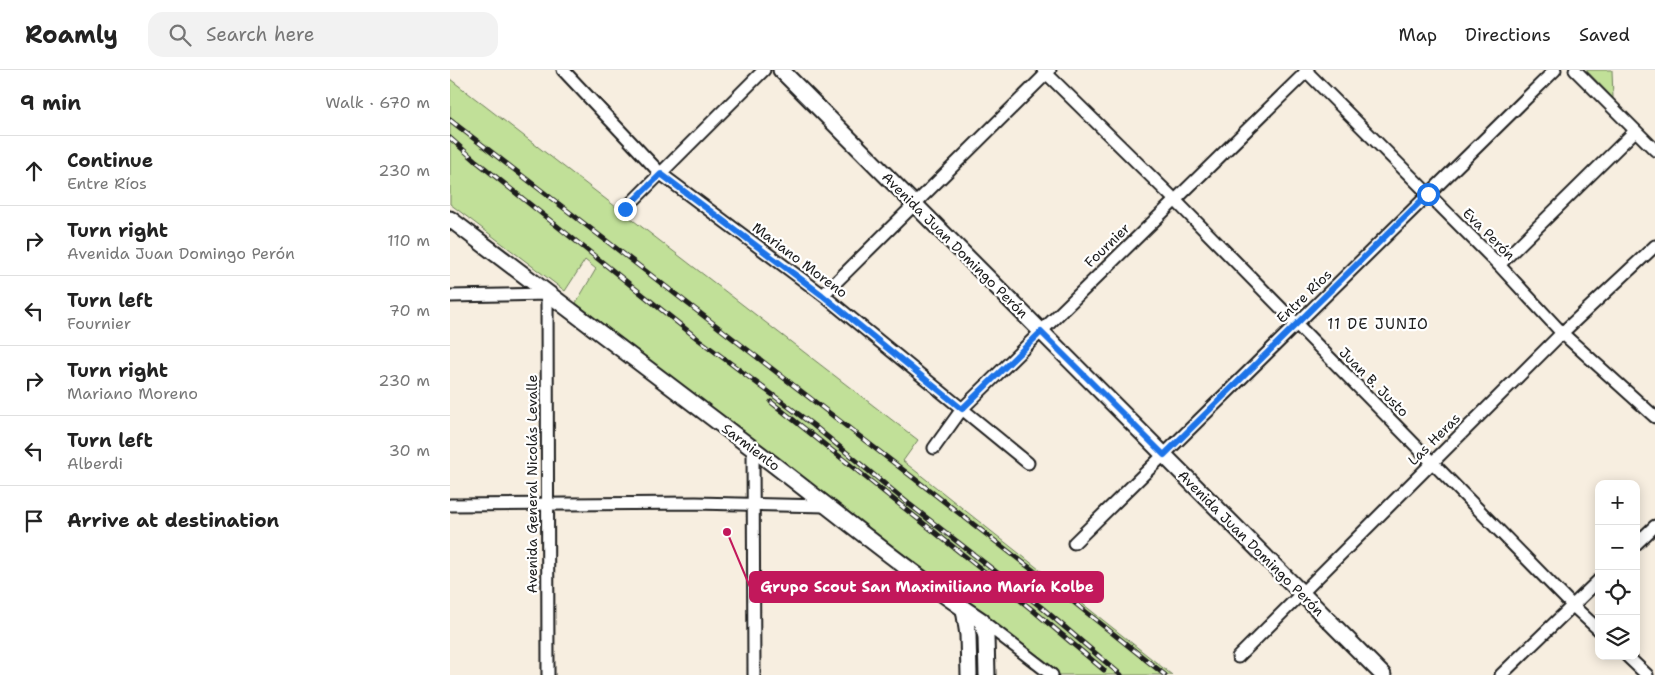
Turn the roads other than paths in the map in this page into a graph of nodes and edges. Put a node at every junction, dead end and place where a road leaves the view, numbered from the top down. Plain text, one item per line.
1 (563, 70) edge
2 (764, 70) edge
3 (769, 70) edge
4 (781, 70) edge
5 (1306, 70) edge
6 (1555, 70) edge
7 (1575, 70) edge
8 (1047, 71) edge
9 (1635, 131) junction
10 (1655, 150) edge
11 (661, 174) junction
12 (1428, 194) junction
13 (1175, 200) junction
14 (911, 207) junction
15 (625, 209) dead end
16 (450, 219) edge
17 (1655, 246) edge
18 (1499, 265) junction
19 (547, 294) junction
20 (822, 295) junction
21 (450, 296) edge
22 (1296, 325) junction
23 (1562, 333) junction
24 (1038, 335) junction
25 (962, 409) junction
26 (1655, 416) edge
27 (753, 448) junction
28 (934, 448) dead end
29 (1160, 458) junction
30 (1432, 463) junction
31 (1028, 464) dead end
32 (752, 503) junction
33 (450, 504) edge
34 (547, 504) junction
35 (826, 506) junction
36 (1655, 526) edge
37 (1640, 540) edge
38 (1074, 543) dead end
39 (1595, 584) edge
40 (1298, 597) junction
41 (1572, 605) junction
42 (964, 609) junction
43 (982, 621) junction
44 (1595, 626) edge
45 (1238, 657) dead end
46 (1631, 660) edge
47 (548, 675) edge
48 (754, 675) edge
49 (968, 675) edge
50 (987, 675) edge
51 (1052, 675) edge
52 (1369, 675) edge
53 (1382, 675) edge
54 (1501, 675) edge
55 (1647, 675) edge

1 - 11 street, Mariano Moreno
2 - 11 street
3 - 14 main road, Avenida Juan Domingo Perón
4 - 14 main road, Avenida Juan Domingo Perón
5 - 12 street, Eva Perón
5 - 13 street, Fournier
6 - 12 street, Entre Ríos
7 - 9 street
8 - 13 street, Juan B. Justo
8 - 14 street
9 - 10 street
9 - 18 street
11 - 15 street
11 - 20 street, Mariano Moreno
12 - 18 street, Eva Perón
12 - 22 street, Entre Ríos
13 - 22 street, Juan B. Justo
13 - 24 street, Fournier
14 - 20 street
14 - 24 main road, Avenida Juan Domingo Perón
16 - 19 main road, Sarmiento
17 - 23 street, Las Heras
18 - 23 street, Eva Perón
19 - 21 street
19 - 27 main road, Sarmiento
19 - 34 street, Avenida General Nicolás Levalle
20 - 25 street, Mariano Moreno
22 - 29 street, Entre Ríos
22 - 30 street, Juan B. Justo
23 - 26 street, Eva Perón
23 - 30 street, Las Heras
24 - 25 street, Fournier
24 - 29 main road, Avenida Juan Domingo Perón
25 - 28 street, Fournier
25 - 31 street, Mariano Moreno
27 - 32 street
27 - 35 main road, Sarmiento
29 - 38 street, Entre Ríos
29 - 40 main road, Avenida Juan Domingo Perón
30 - 40 street, Las Heras
30 - 41 street, Juan B. Justo
32 - 34 street
32 - 35 street
32 - 48 street
33 - 34 street
34 - 47 street, Avenida General Nicolás Levalle
35 - 42 main road, Sarmiento
36 - 37 street
39 - 41 street
40 - 45 street, Las Heras
40 - 52 main road, Avenida Juan Domingo Perón
40 - 53 main road, Avenida Juan Domingo Perón
41 - 44 street, Juan B. Justo
41 - 54 street
42 - 43 main road, Sarmiento
42 - 49 main road
43 - 50 main road
43 - 51 street, Sarmiento
46 - 55 street

